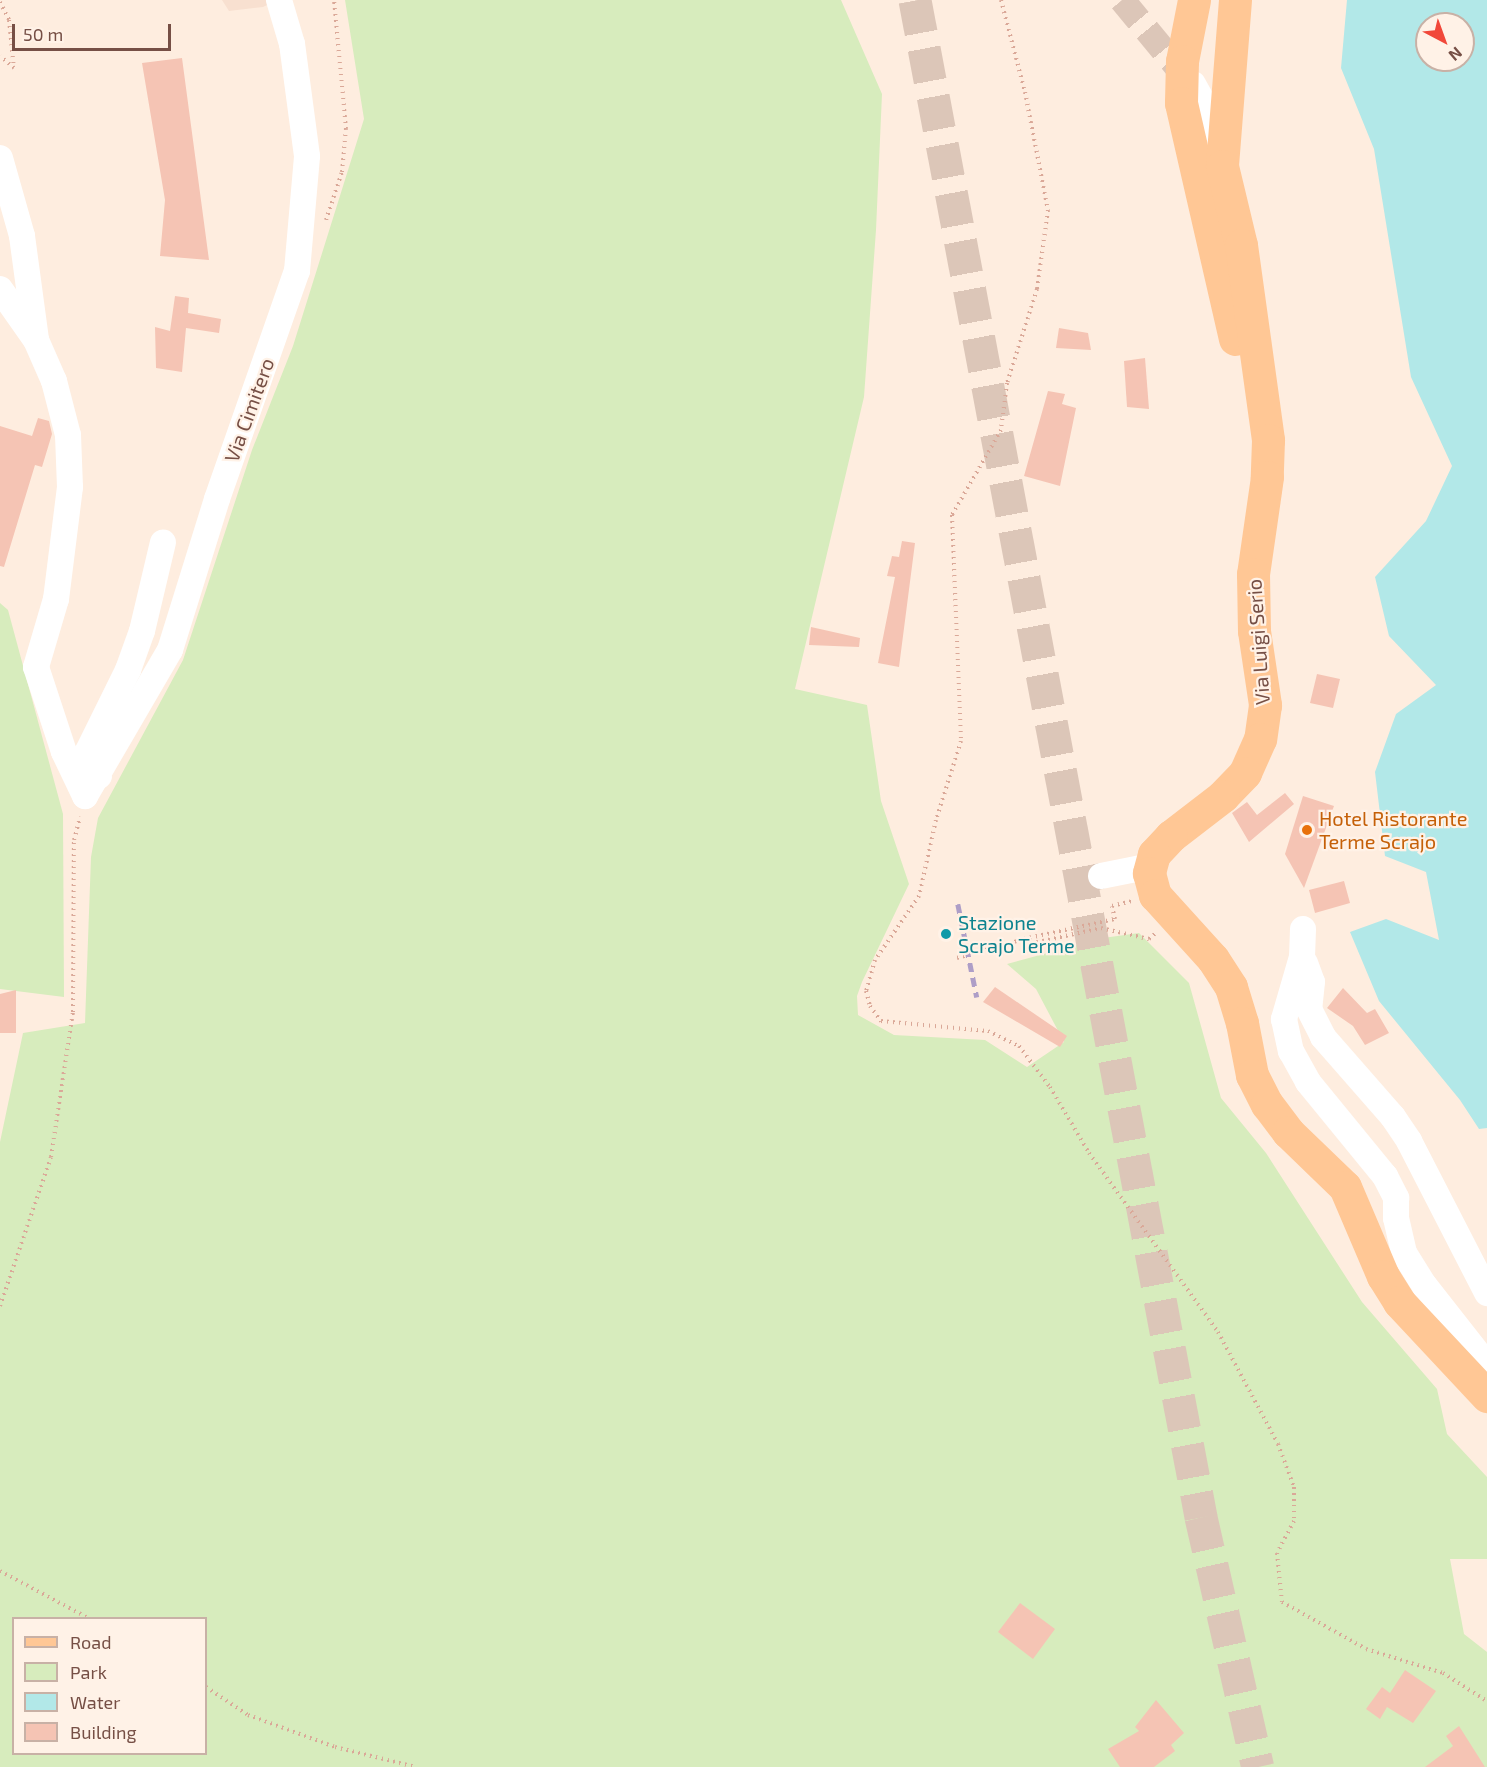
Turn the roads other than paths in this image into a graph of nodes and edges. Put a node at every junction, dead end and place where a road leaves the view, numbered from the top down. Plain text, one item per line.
1 (279, 0) edge
2 (1194, 0) edge
3 (1234, 0) edge
4 (1192, 84) tunnel mouth
5 (0, 158) edge
6 (1222, 166) junction
7 (0, 289) edge
8 (36, 340) junction
9 (1261, 522) junction
10 (163, 542) dead end
11 (92, 786) junction
12 (1151, 866) junction
13 (1101, 876) tunnel mouth
14 (1303, 929) dead end
15 (1302, 957) junction
16 (1487, 1293) edge
17 (1487, 1365) edge
18 (1487, 1396) edge

1 - 11 street, Via Cimitero
2 - 9 main road
3 - 6 main road, Via Luigi Serio
4 - 6 street
5 - 8 street
6 - 9 main road, Via Luigi Serio
7 - 8 street
8 - 11 street
9 - 12 main road, Via Luigi Serio
10 - 11 street
12 - 13 street
12 - 18 main road
14 - 15 street
15 - 16 street
15 - 17 street

